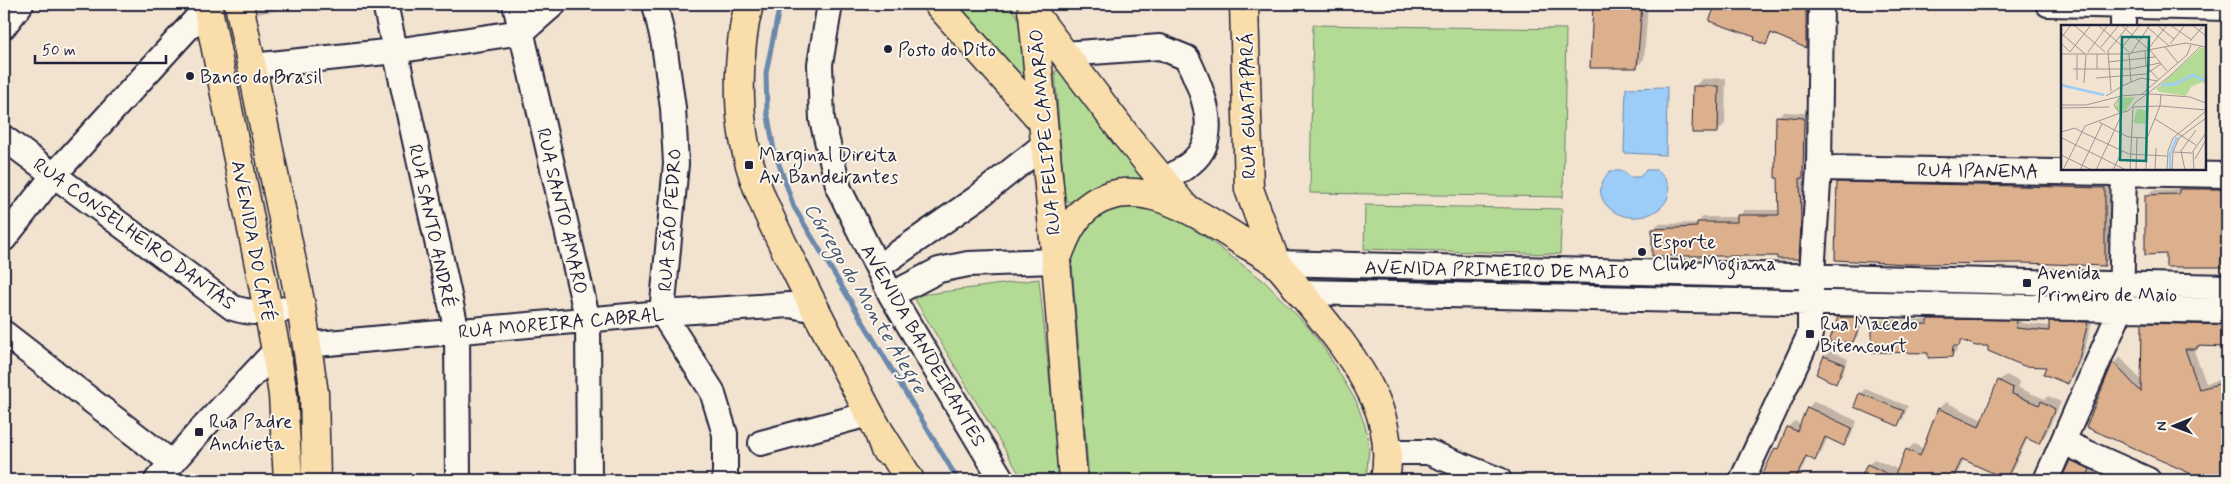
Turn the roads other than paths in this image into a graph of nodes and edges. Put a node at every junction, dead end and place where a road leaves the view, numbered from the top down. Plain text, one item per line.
1 (21, 4) edge
2 (239, 4) edge
3 (385, 4) edge
4 (515, 4) edge
5 (554, 4) edge
6 (655, 4) edge
7 (749, 4) edge
8 (830, 4) edge
9 (938, 4) edge
10 (1244, 4) edge
11 (1821, 4) edge
12 (2048, 4) edge
13 (208, 5) edge
14 (1030, 7) edge
15 (2227, 8) edge
16 (2123, 12) edge
17 (4, 26) edge
18 (522, 32) junction
19 (395, 51) junction
20 (1064, 54) junction
21 (252, 66) junction
22 (1044, 133) junction
23 (4, 138) edge
24 (1819, 168) junction
25 (2061, 170) edge
26 (2124, 170) edge
27 (2227, 175) edge
28 (53, 176) junction
29 (1163, 181) junction
30 (1183, 205) junction
31 (4, 239) edge
32 (1056, 261) junction
33 (1276, 263) junction
34 (878, 267) junction
35 (1813, 277) junction
36 (2122, 286) junction
37 (2227, 287) edge
38 (1301, 292) junction
39 (891, 295) junction
40 (1810, 304) junction
41 (302, 306) junction
42 (2121, 309) junction
43 (816, 310) junction
44 (2227, 311) edge
45 (267, 313) junction
46 (662, 313) junction
47 (588, 321) junction
48 (457, 332) junction
49 (4, 333) edge
50 (306, 345) junction
51 (276, 350) junction
52 (873, 421) junction
53 (761, 442) dead end
54 (2063, 442) junction
55 (1389, 452) junction
56 (164, 471) edge
57 (288, 480) edge
58 (316, 480) edge
59 (458, 480) edge
60 (590, 480) edge
61 (725, 480) edge
62 (898, 480) edge
63 (910, 480) edge
64 (1002, 480) edge
65 (1073, 480) edge
66 (1385, 480) edge
67 (1499, 480) edge
68 (1742, 480) edge
69 (2046, 480) edge
70 (2148, 480) edge

1 - 17 street
2 - 21 main road, AVENIDA DO CAFÉ
3 - 19 street, RUA SANTO ANDRÉ
4 - 18 street, RUA SANTO AMARO
5 - 18 street
6 - 46 street, RUA SÃO PEDRO
7 - 43 main road
8 - 34 street, AVENIDA BANDEIRANTES
9 - 22 main road
10 - 33 main road, RUA GUATAPARÁ
11 - 24 street
12 - 16 street
13 - 28 street
13 - 45 main road, AVENIDA DO CAFÉ
14 - 20 main road
14 - 22 main road, RUA FELIPE CAMARÃO
15 - 16 street
18 - 19 street
18 - 47 street, RUA SANTO AMARO
19 - 21 street
19 - 48 street, RUA SANTO ANDRÉ
20 - 29 main road
20 - 29 street
21 - 41 main road, AVENIDA DO CAFÉ
22 - 32 main road, RUA FELIPE CAMARÃO
22 - 34 street
23 - 28 street, RUA CONSELHEIRO DANTAS
24 - 25 street, RUA IPANEMA
24 - 35 street
26 - 27 street, RUA IPANEMA
26 - 36 street
28 - 31 street
28 - 45 street, RUA CONSELHEIRO DANTAS
29 - 30 main road
30 - 32 main road
30 - 33 main road
32 - 39 street
32 - 65 main road
33 - 35 street, AVENIDA PRIMEIRO DE MAIO
33 - 38 main road
34 - 39 street, AVENIDA BANDEIRANTES
35 - 36 street, AVENIDA PRIMEIRO DE MAIO
35 - 40 street
36 - 37 street, AVENIDA PRIMEIRO DE MAIO
36 - 42 street
38 - 40 street, AVENIDA PRIMEIRO DE MAIO
38 - 55 main road
39 - 64 street, AVENIDA BANDEIRANTES
40 - 42 street, AVENIDA PRIMEIRO DE MAIO
40 - 68 street
41 - 45 street, RUA CONSELHEIRO DANTAS
41 - 50 main road, AVENIDA DO CAFÉ
42 - 44 street, AVENIDA PRIMEIRO DE MAIO
42 - 54 street
43 - 46 street, RUA MOREIRA CABRAL
43 - 52 main road
45 - 51 main road, AVENIDA DO CAFÉ
46 - 47 street, RUA MOREIRA CABRAL
46 - 61 street, RUA SÃO PEDRO
47 - 48 street, RUA MOREIRA CABRAL
47 - 60 street, RUA SANTO AMARO
48 - 50 street, RUA MOREIRA CABRAL
48 - 59 street, RUA SANTO ANDRÉ
49 - 56 street
50 - 58 main road, AVENIDA DO CAFÉ
51 - 56 street
51 - 57 main road, AVENIDA DO CAFÉ
52 - 53 street
52 - 62 main road
52 - 63 main road
54 - 69 street
54 - 70 street
55 - 66 main road
55 - 67 street

